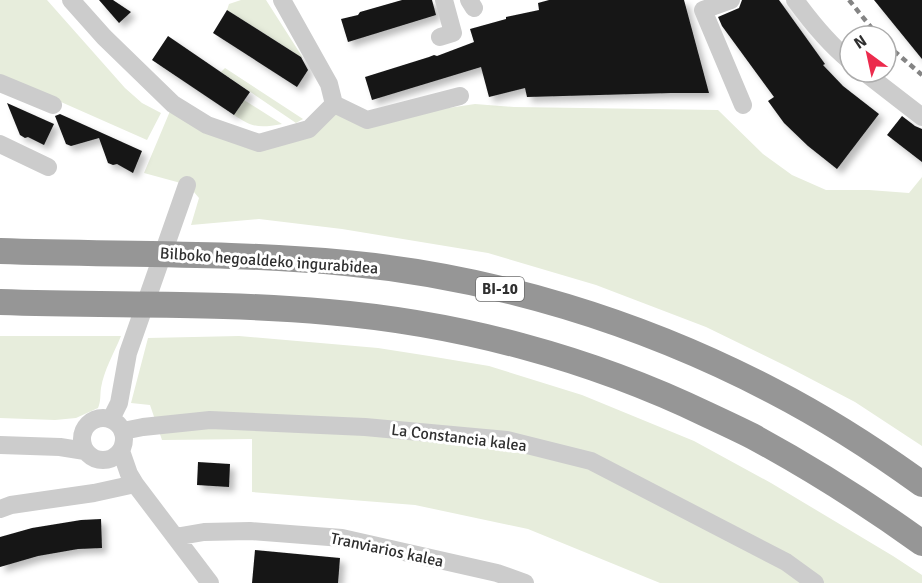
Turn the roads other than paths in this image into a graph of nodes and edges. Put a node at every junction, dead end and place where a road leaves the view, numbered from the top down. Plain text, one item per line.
1 (71, 0) edge
2 (282, 0) edge
3 (444, 0) edge
4 (731, 0) edge
5 (795, 0) edge
6 (440, 37) dead end
7 (838, 50) edge
8 (0, 82) edge
9 (879, 84) edge
10 (460, 96) dead end
11 (334, 104) junction
12 (53, 105) dead end
13 (743, 105) dead end
14 (922, 117) edge
15 (0, 144) edge
16 (48, 167) dead end
17 (187, 185) dead end
18 (0, 251) edge
19 (0, 302) edge
20 (117, 418) junction
21 (84, 431) junction
22 (0, 433) edge
23 (0, 446) edge
24 (86, 451) junction
25 (121, 451) junction
26 (104, 461) junction
27 (132, 479) junction
28 (922, 484) edge
29 (0, 508) edge
30 (175, 537) junction
31 (922, 543) edge
32 (210, 583) edge
33 (525, 583) edge
34 (815, 583) edge

1 - 11 street
2 - 11 street
3 - 6 street
4 - 13 street
5 - 7 street
8 - 12 street
9 - 14 street
10 - 11 street
15 - 16 street
17 - 20 street
18 - 28 highway, Bilboko hegoaldeko ingurabidea / BI-10
19 - 31 highway
20 - 21 street
20 - 25 street
20 - 34 street, La Constancia kalea
21 - 22 street
21 - 24 street
23 - 24 street
24 - 26 street
25 - 26 street
25 - 27 street
26 - 27 street
27 - 29 street
27 - 30 street
30 - 32 street
30 - 33 street, Tranviarios kalea

